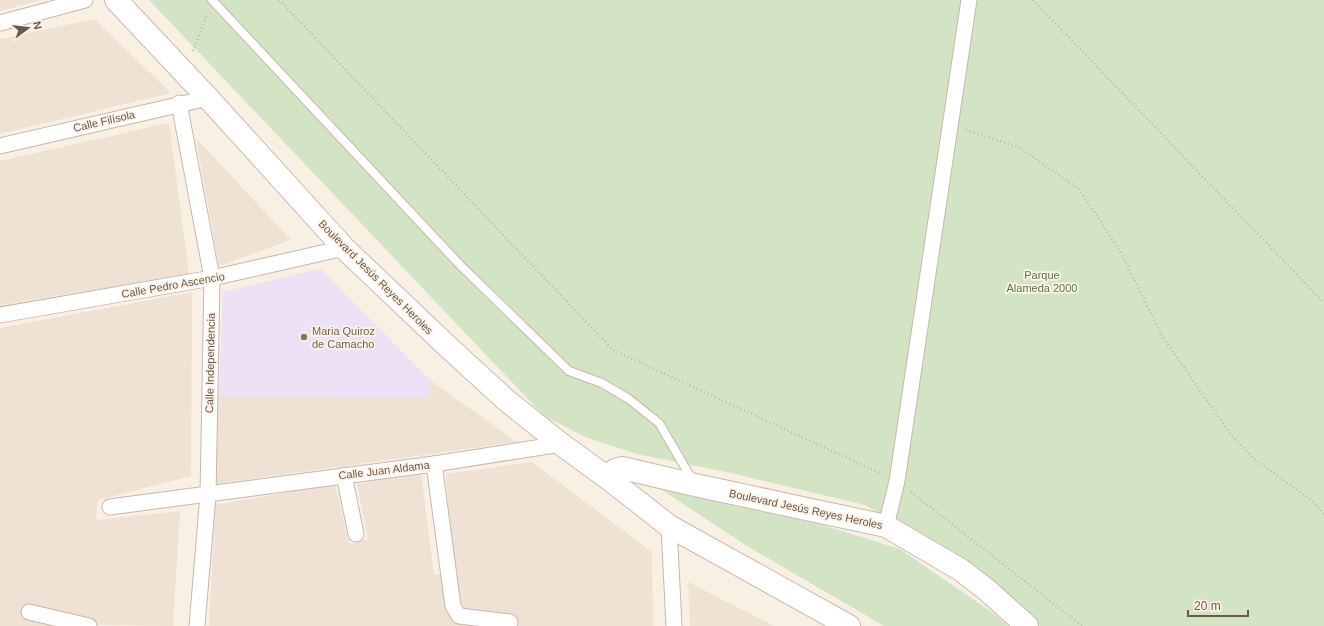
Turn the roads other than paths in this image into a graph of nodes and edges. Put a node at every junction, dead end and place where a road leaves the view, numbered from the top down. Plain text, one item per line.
1 (85, 0) edge
2 (116, 0) edge
3 (212, 0) edge
4 (969, 0) edge
5 (0, 23) edge
6 (208, 98) junction
7 (179, 103) junction
8 (0, 146) edge
9 (344, 248) junction
10 (212, 278) junction
11 (0, 315) edge
12 (561, 444) junction
13 (434, 464) junction
14 (344, 476) junction
15 (609, 479) junction
16 (695, 485) junction
17 (208, 494) junction
18 (110, 507) dead end
19 (669, 526) junction
20 (886, 526) junction
21 (356, 534) dead end
22 (29, 612) dead end
23 (510, 622) dead end
24 (90, 626) edge
25 (197, 626) edge
26 (674, 626) edge
27 (849, 626) edge
28 (1027, 626) edge

1 - 5 street
2 - 6 main road, Boulevard Jesús Reyes Heroles
3 - 16 lane
4 - 20 street
6 - 7 street, Calle Filísola
6 - 9 main road, Boulevard Jesús Reyes Heroles
7 - 8 street, Calle Filísola
7 - 10 street, Calle Independencia
9 - 10 street, Calle Pedro Ascencio
9 - 12 main road, Boulevard Jesús Reyes Heroles
10 - 11 street, Calle Pedro Ascencio
10 - 17 street, Calle Independencia
12 - 13 street, Calle Juan Aldama
12 - 15 main road, Boulevard Jesús Reyes Heroles
13 - 14 street, Calle Juan Aldama
13 - 23 street
14 - 17 street, Calle Juan Aldama
14 - 21 street
15 - 16 main road, Boulevard Jesús Reyes Heroles
15 - 19 main road, Boulevard Jesús Reyes Heroles
16 - 20 main road, Boulevard Jesús Reyes Heroles
17 - 18 street, Calle Juan Aldama
17 - 25 street, Calle Independencia
19 - 26 street
19 - 27 main road, Boulevard Jesús Reyes Heroles
20 - 28 main road, Boulevard Jesús Reyes Heroles
22 - 24 street

